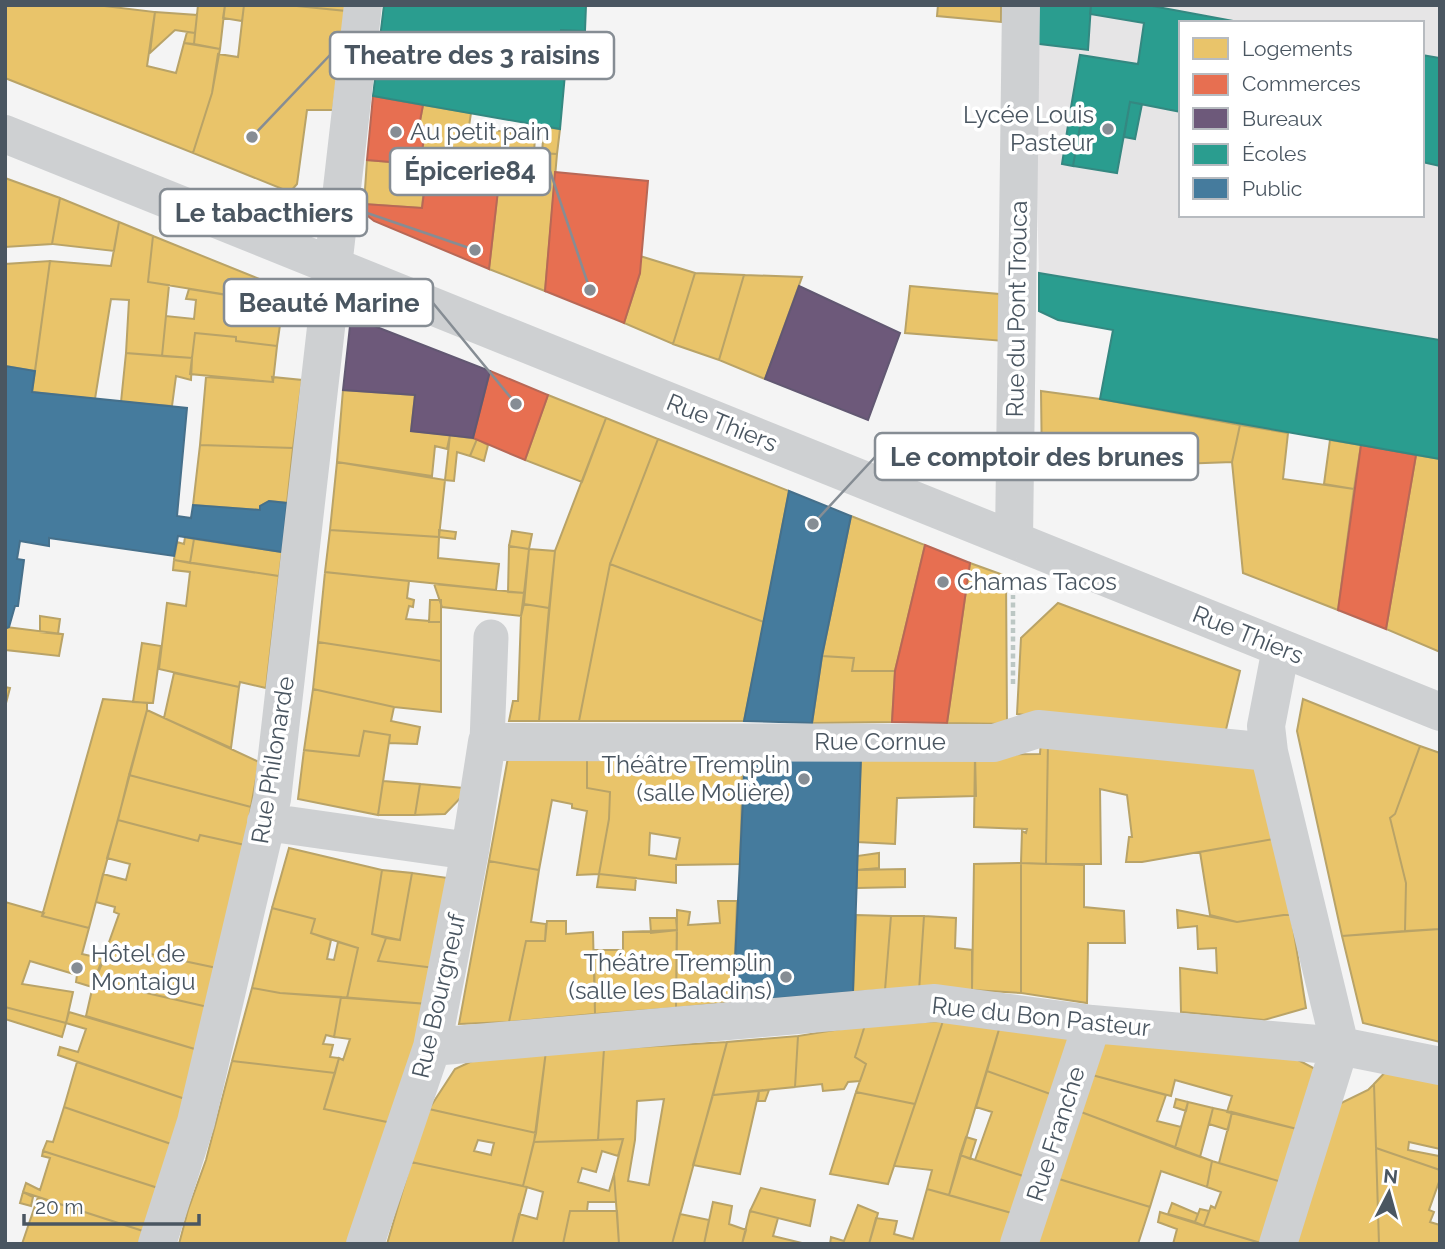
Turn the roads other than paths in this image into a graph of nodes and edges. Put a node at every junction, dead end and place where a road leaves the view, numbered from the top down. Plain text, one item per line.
1 (362, 5) edge
2 (1021, 5) edge
3 (5, 134) edge
4 (333, 266) junction
5 (1014, 540) junction
6 (491, 637) dead end
7 (1281, 648) junction
8 (1440, 712) edge
9 (487, 742) junction
10 (1269, 752) junction
11 (267, 822) junction
12 (470, 851) junction
13 (1092, 1024) junction
14 (1340, 1046) junction
15 (432, 1047) junction
16 (1440, 1066) edge
17 (157, 1244) edge
18 (365, 1244) edge
19 (1019, 1244) edge
20 (1278, 1244) edge

1 - 4 street, Rue Philonarde
2 - 5 street, Rue du Pont Trouca
3 - 4 street, Rue Thiers
4 - 5 street, Rue Thiers
4 - 11 street, Rue Philonarde
5 - 7 street, Rue Thiers
6 - 9 lane
7 - 8 street, Rue Thiers
7 - 10 street
9 - 10 street, Rue Cornue
9 - 12 street, Rue Bourgneuf
10 - 14 street
11 - 12 street
11 - 17 street, Rue Philonarde
12 - 15 street, Rue Bourgneuf
13 - 14 street, Rue du Bon Pasteur
13 - 15 street, Rue du Bon Pasteur
13 - 19 street, Rue Franche
14 - 16 street, Rue du Bon Pasteur
14 - 20 street
15 - 18 street, Rue Bourgneuf

